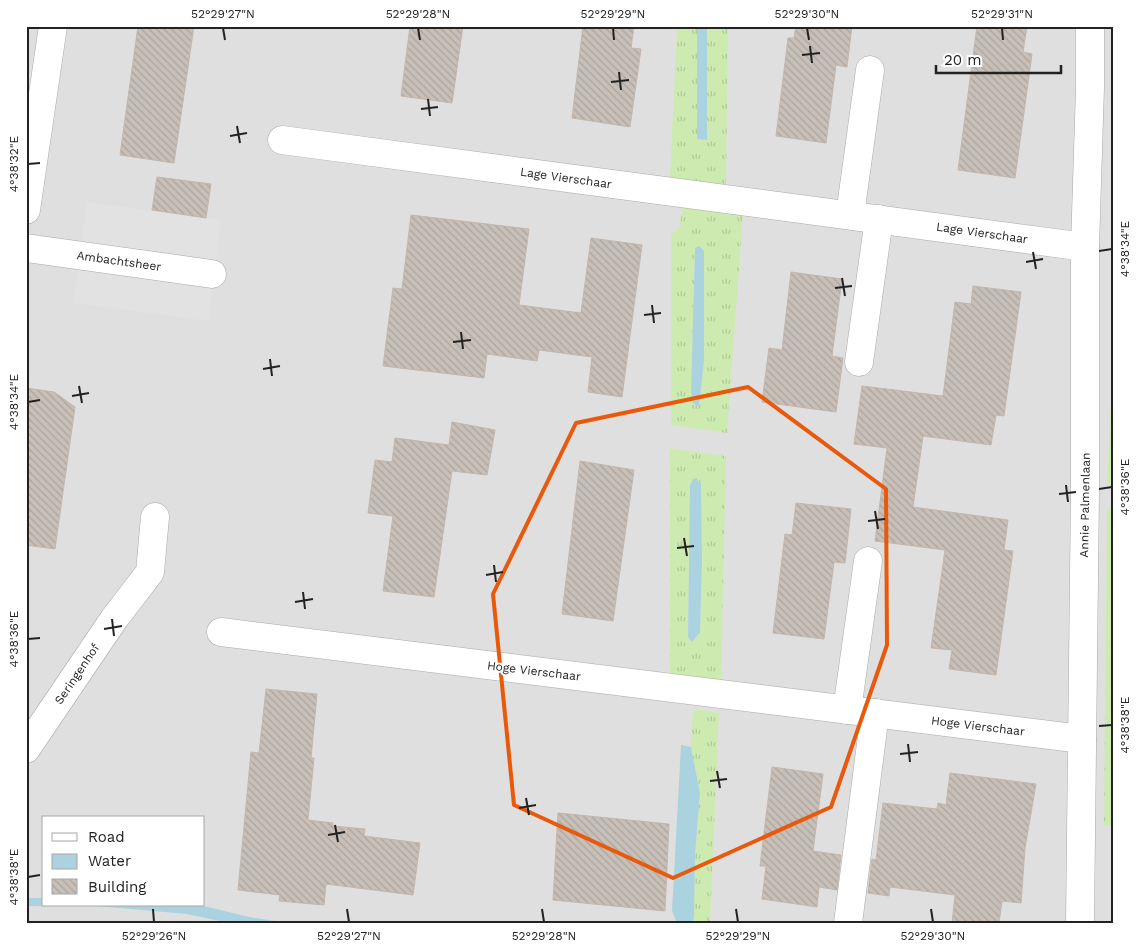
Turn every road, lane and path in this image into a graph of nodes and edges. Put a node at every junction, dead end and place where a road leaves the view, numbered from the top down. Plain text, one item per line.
1 (53, 26) edge
2 (1090, 26) edge
3 (870, 70) dead end
4 (1102, 86) edge
5 (282, 140) dead end
6 (26, 210) edge
7 (850, 215) junction
8 (879, 219) junction
9 (1086, 247) junction
10 (26, 248) edge
11 (212, 274) dead end
12 (859, 362) dead end
13 (155, 517) dead end
14 (868, 561) dead end
15 (221, 632) dead end
16 (846, 710) junction
17 (875, 713) junction
18 (1082, 739) junction
19 (26, 749) edge
20 (848, 923) edge
21 (1080, 923) edge

1 - 6 street
2 - 4 street, Annie Palmenlaan
3 - 7 street
4 - 9 street, Annie Palmenlaan
5 - 7 street, Lage Vierschaar
7 - 8 street, Lage Vierschaar
8 - 9 street, Lage Vierschaar
8 - 12 street
9 - 18 street, Annie Palmenlaan
10 - 11 street, Ambachtsheer
13 - 19 street, Seringenhof
14 - 16 street
15 - 16 street, Hoge Vierschaar
16 - 17 street, Hoge Vierschaar
17 - 18 street, Hoge Vierschaar
17 - 20 street
18 - 21 street, Annie Palmenlaan

